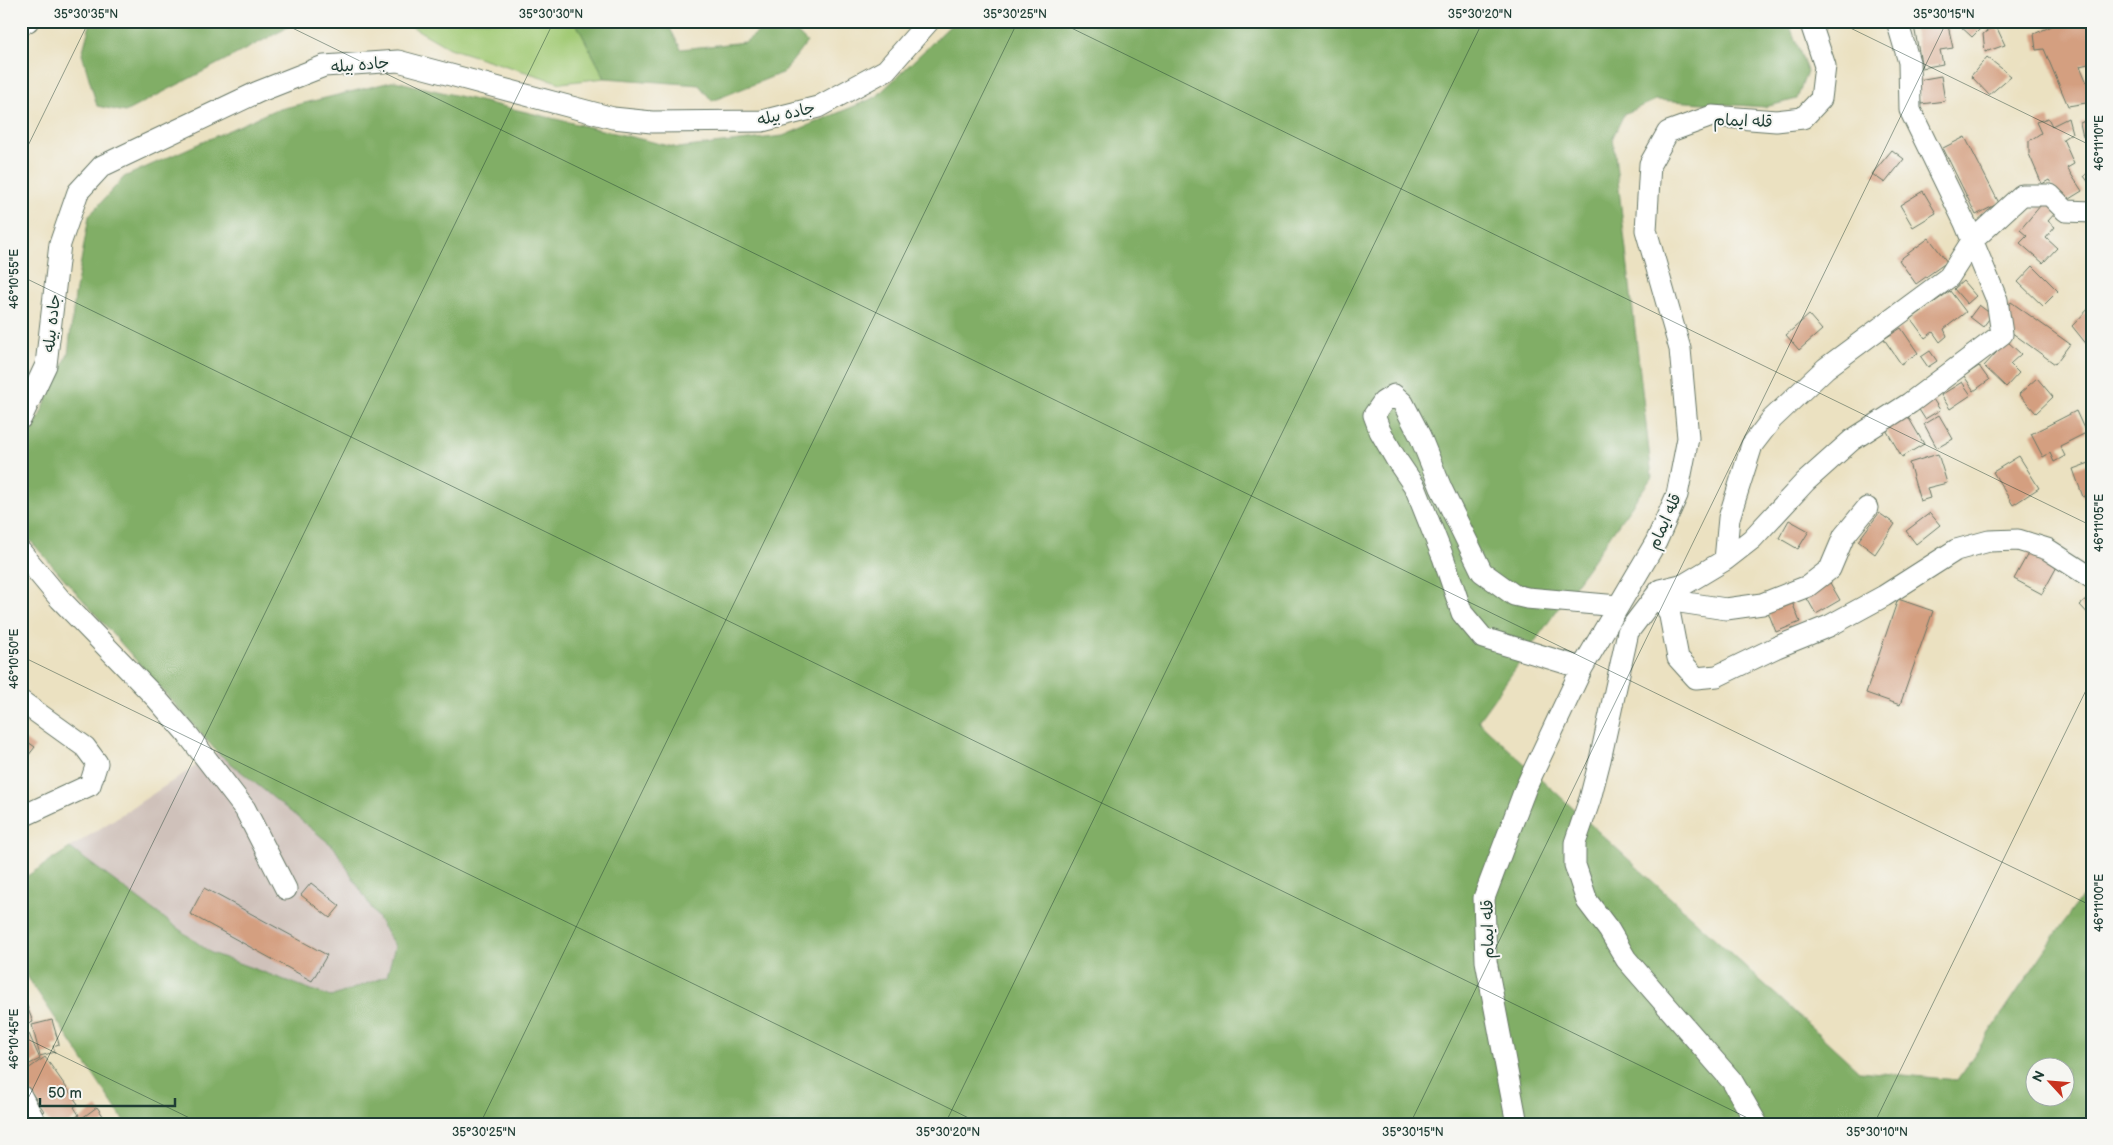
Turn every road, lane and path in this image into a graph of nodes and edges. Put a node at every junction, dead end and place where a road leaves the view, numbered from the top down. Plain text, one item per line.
1 (28, 21) edge
2 (929, 21) edge
3 (1810, 21) edge
4 (1897, 21) edge
5 (21, 25) edge
6 (2092, 212) edge
7 (1972, 241) junction
8 (21, 418) edge
9 (1867, 508) dead end
10 (21, 552) edge
11 (1725, 560) junction
12 (2092, 578) edge
13 (1660, 590) junction
14 (1618, 606) junction
15 (1582, 668) junction
16 (21, 701) edge
17 (21, 817) edge
18 (286, 889) dead end
19 (21, 1096) edge
20 (36, 1124) edge
21 (1517, 1124) edge
22 (1757, 1124) edge

1 - 5 street
2 - 8 street, جاده بیله
3 - 14 street, قله ایمام
4 - 7 street
6 - 7 street
7 - 11 street
7 - 11 street
9 - 13 street
10 - 18 street
11 - 13 street
12 - 13 street
13 - 22 street
14 - 15 street, قله ایمام
14 - 15 street
15 - 21 street, قله ایمام
16 - 17 street
19 - 20 street

